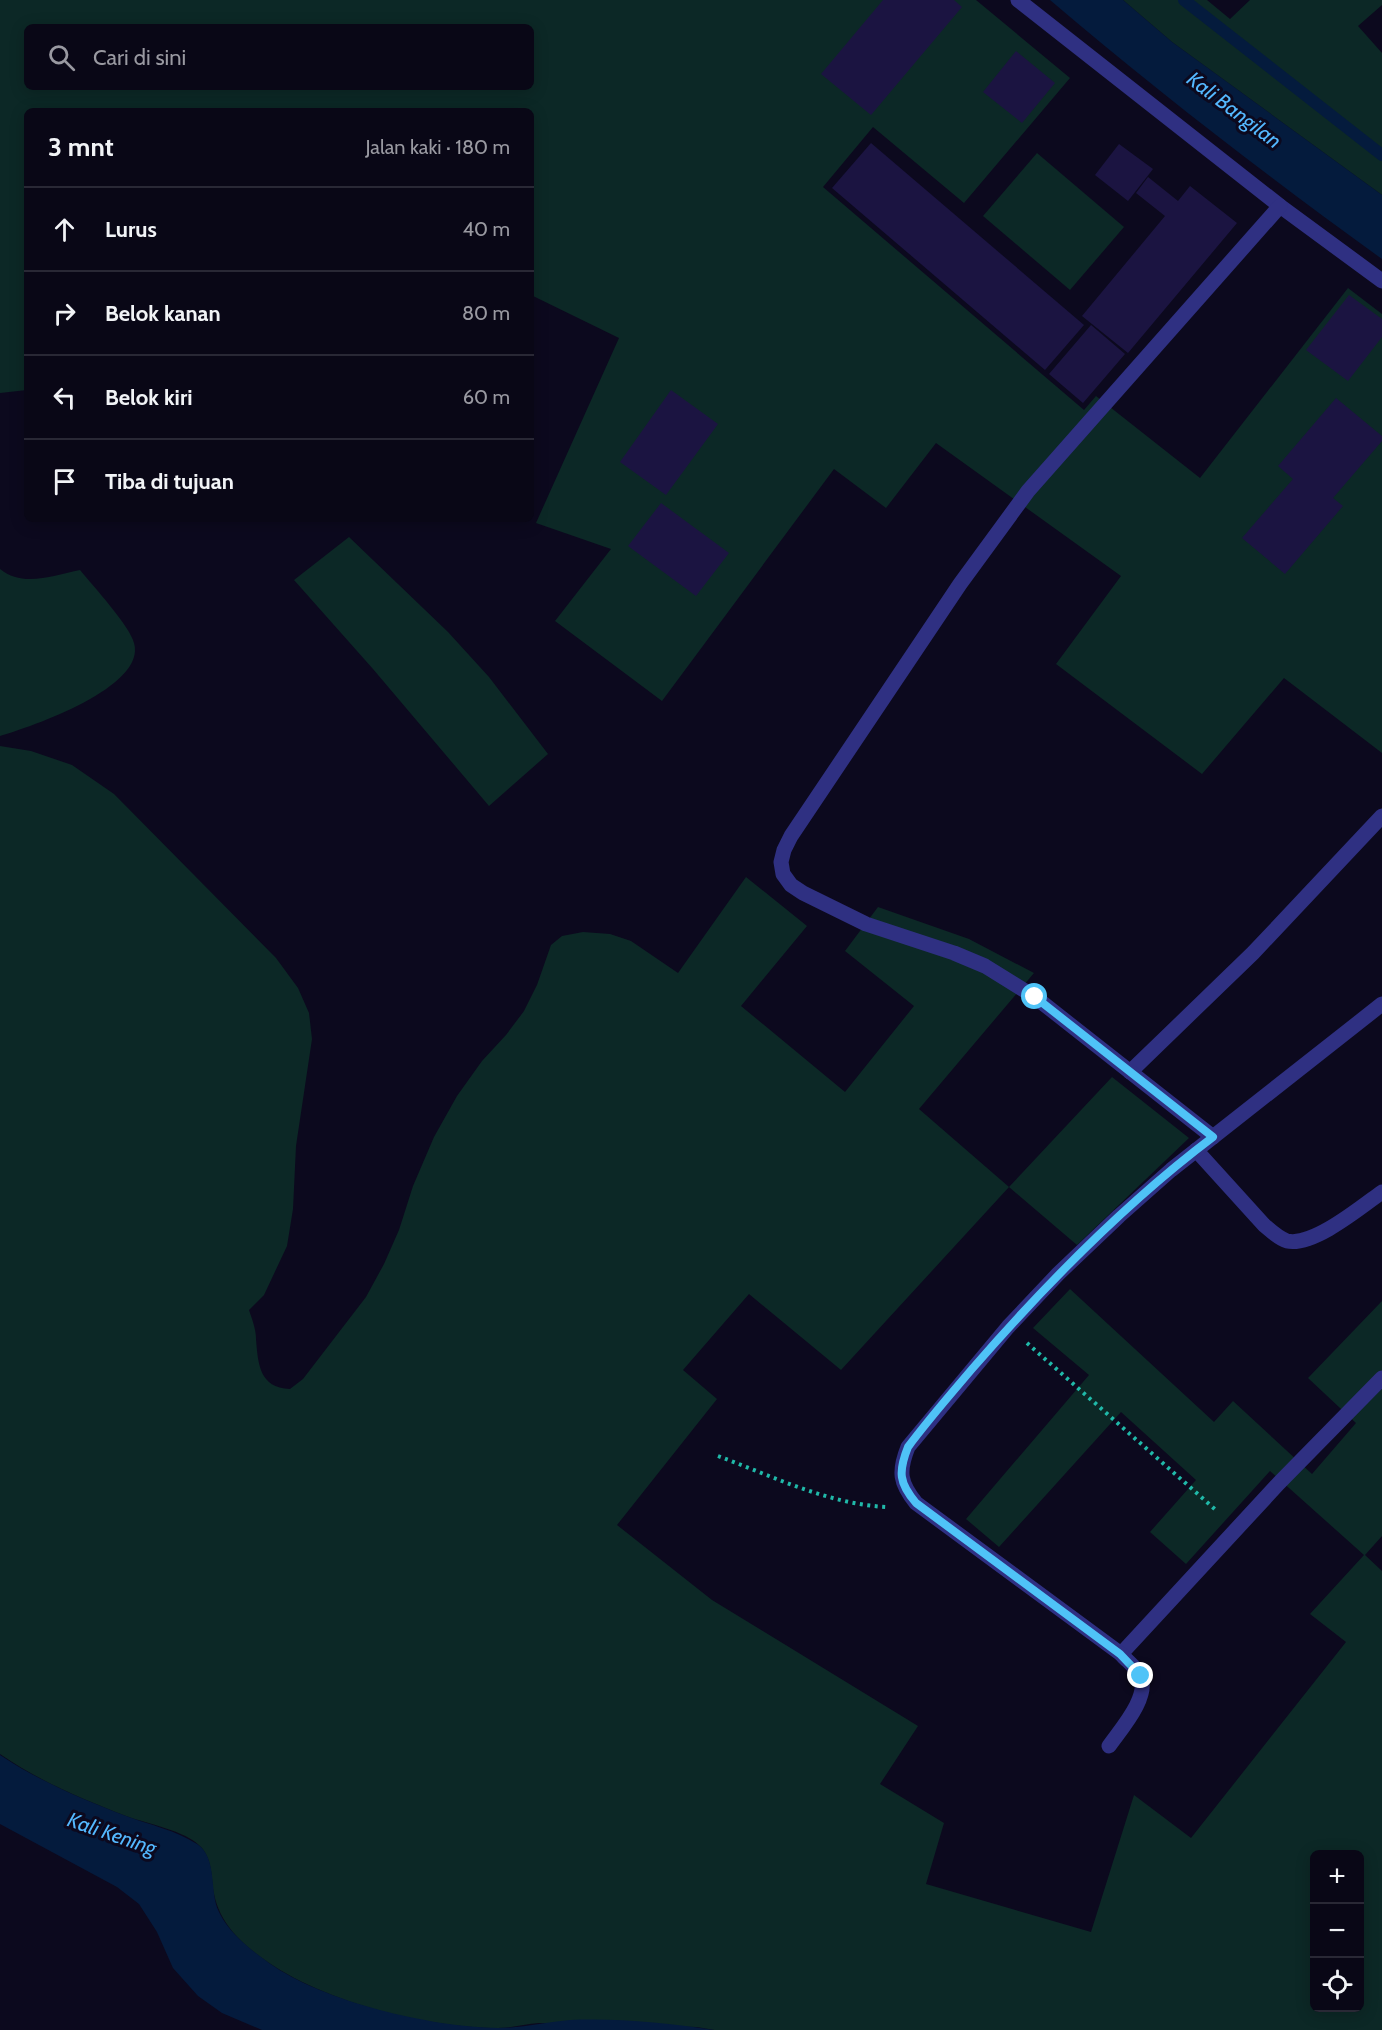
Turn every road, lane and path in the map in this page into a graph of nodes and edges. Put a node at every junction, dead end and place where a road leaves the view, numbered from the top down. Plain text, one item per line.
1 (1018, 0) edge
2 (1280, 206) junction
3 (1382, 281) edge
4 (1382, 816) edge
5 (1382, 1004) edge
6 (1130, 1072) junction
7 (1213, 1137) junction
8 (1196, 1150) junction
9 (1382, 1192) edge
10 (1008, 1327) junction
11 (1382, 1378) edge
12 (718, 1456) dead end
13 (916, 1503) junction
14 (1238, 1528) junction
15 (1120, 1654) junction
16 (1109, 1746) dead end

1 - 2 street
2 - 3 street
2 - 6 street
4 - 6 street
5 - 7 street
6 - 7 street
7 - 8 street
8 - 9 street
8 - 10 street
10 - 13 street
10 - 14 path
11 - 14 street
12 - 13 path
13 - 15 street
14 - 15 street
15 - 16 street

